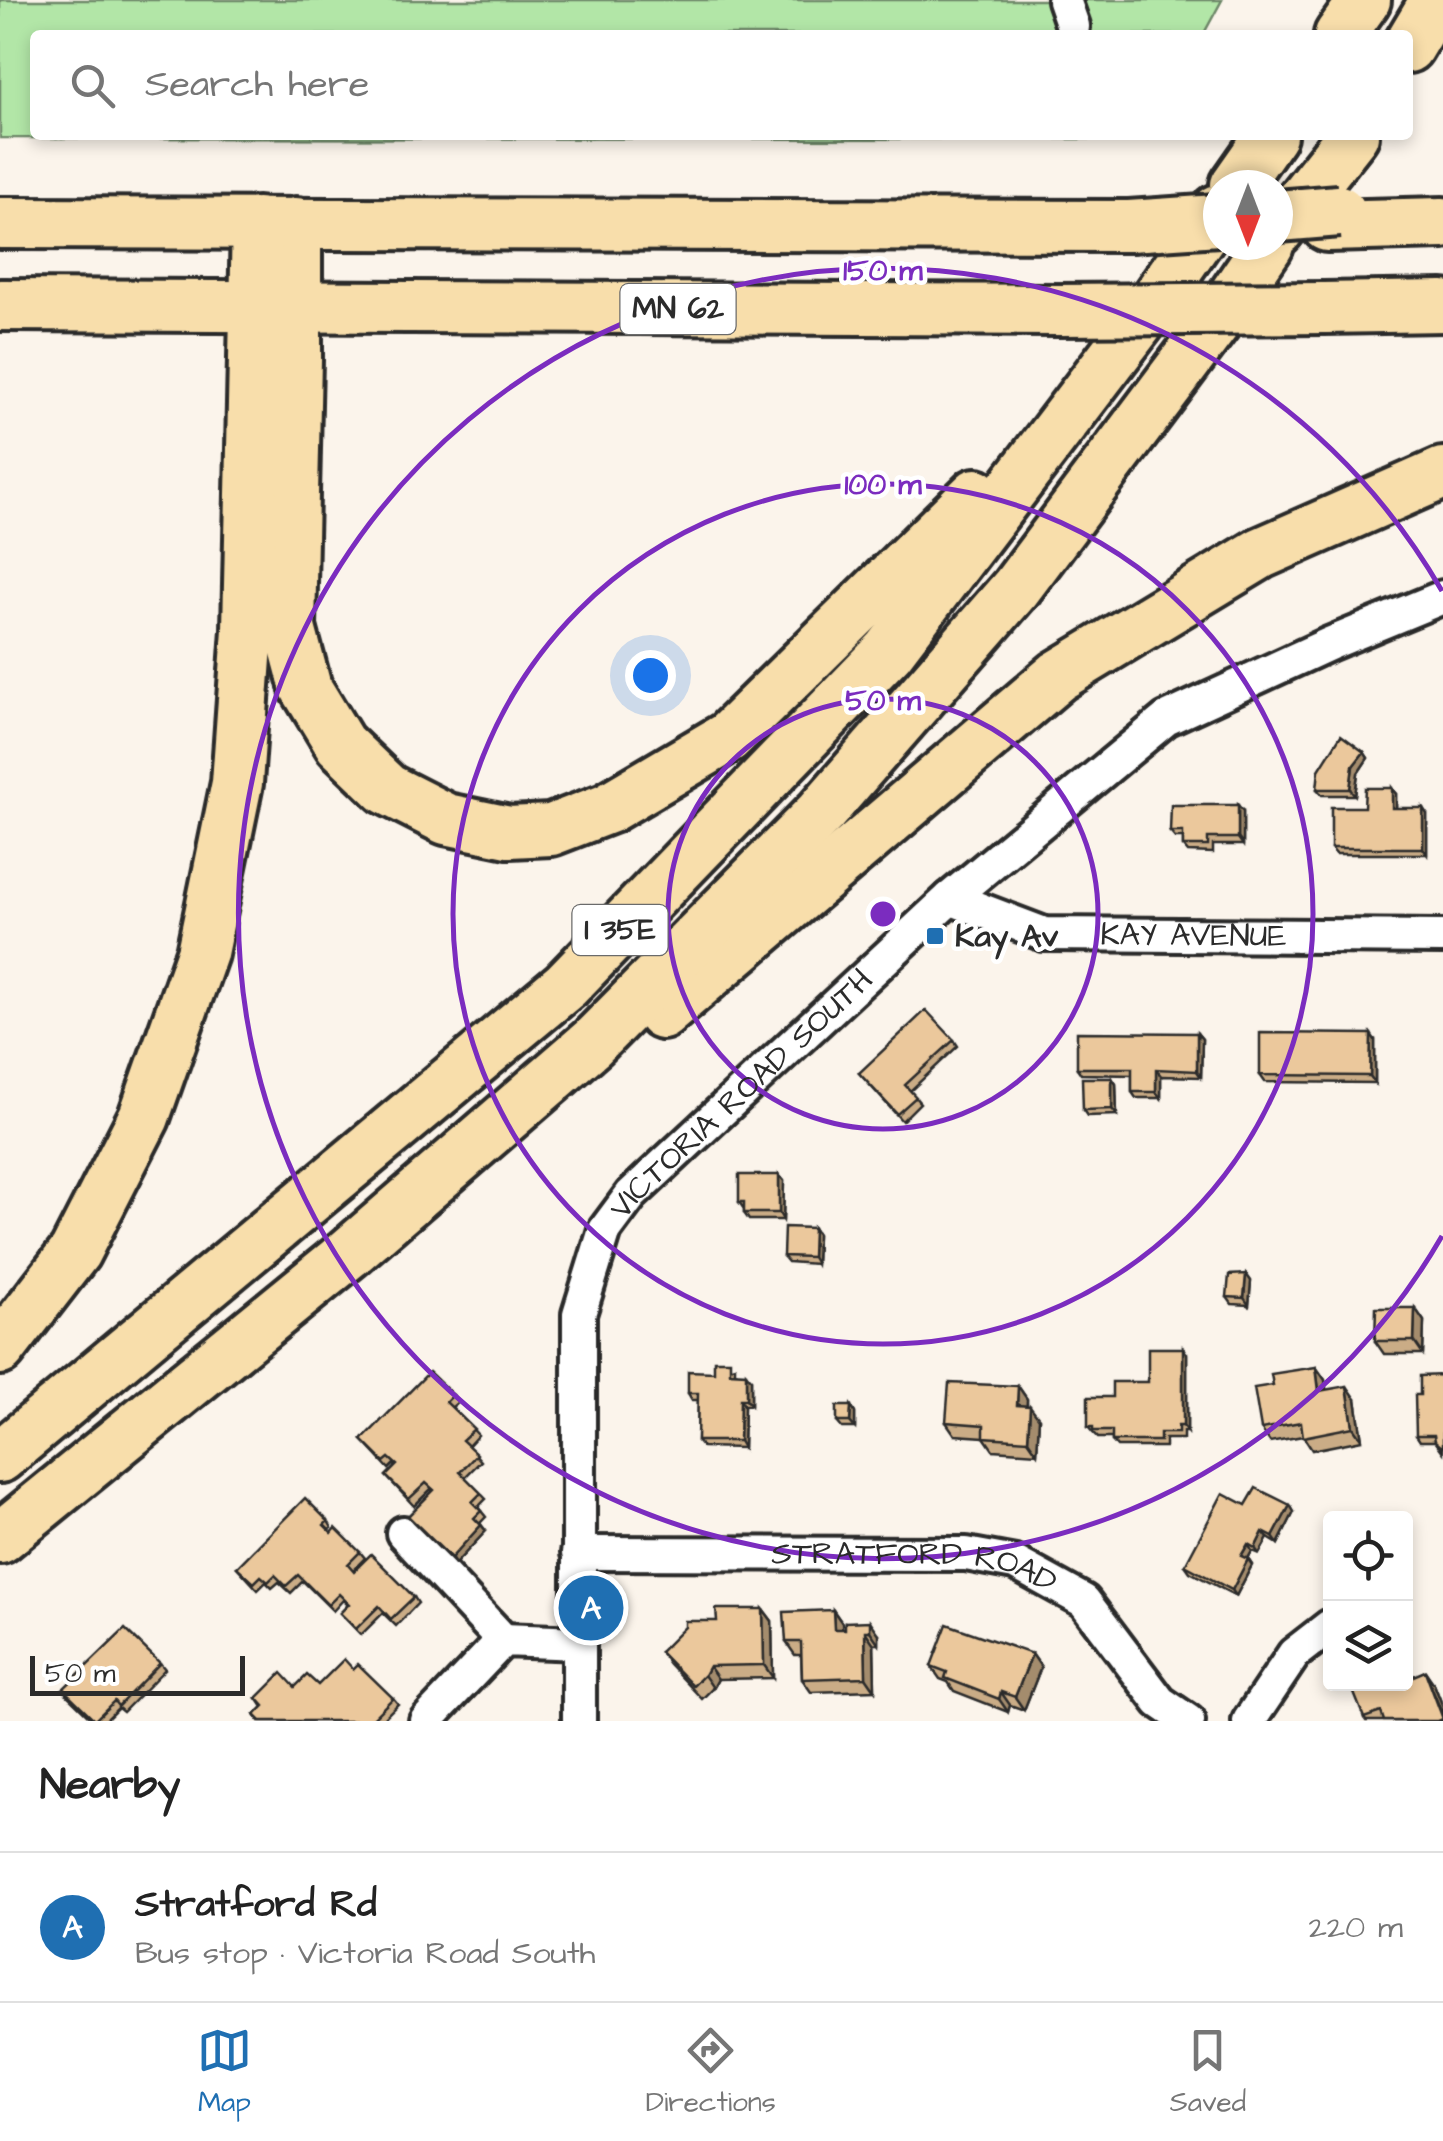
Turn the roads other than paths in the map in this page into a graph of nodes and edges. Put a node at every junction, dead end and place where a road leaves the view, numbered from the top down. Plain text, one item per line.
1 (1064, 0) edge
2 (1365, 0) edge
3 (1436, 0) edge
4 (1072, 30) edge
5 (1344, 30) edge
6 (1413, 39) edge
7 (1443, 40) edge
8 (1413, 71) edge
9 (1267, 140) edge
10 (1349, 140) edge
11 (1246, 170) edge
12 (1443, 203) edge
13 (1293, 209) edge
14 (1293, 217) edge
15 (1333, 218) junction
16 (0, 222) edge
17 (277, 223) junction
18 (1203, 224) edge
19 (1443, 224) edge
20 (1293, 225) edge
21 (1203, 232) edge
22 (1258, 260) edge
23 (0, 305) edge
24 (276, 306) junction
25 (1443, 306) edge
26 (1147, 312) junction
27 (1443, 473) edge
28 (1443, 597) edge
29 (950, 898) junction
30 (1443, 937) edge
31 (348, 1254) junction
32 (0, 1350) edge
33 (0, 1456) edge
34 (403, 1534) dead end
35 (0, 1538) edge
36 (578, 1552) junction
37 (1323, 1631) edge
38 (503, 1640) junction
39 (579, 1643) junction
40 (426, 1721) edge
41 (579, 1721) edge
42 (1188, 1721) edge
43 (1249, 1721) edge

1 - 4 street
2 - 5 highway
3 - 6 highway
7 - 8 highway
9 - 11 highway
10 - 13 highway
12 - 15 highway
14 - 15 highway, bridge
15 - 19 highway
15 - 20 highway
16 - 17 highway
17 - 18 highway, bridge
17 - 24 highway
21 - 26 highway, I 35E
22 - 31 highway, I 35E
23 - 24 highway, MN 62
24 - 25 highway, MN 62, bridge
24 - 26 highway
24 - 32 highway
26 - 33 highway, I 35E
27 - 31 highway
28 - 29 street, VICTORIA ROAD SOUTH
29 - 30 street, KAY AVENUE
29 - 36 street, VICTORIA ROAD SOUTH
31 - 35 highway, I 35E
34 - 38 street
36 - 39 street, VICTORIA ROAD SOUTH
36 - 42 street, STRATFORD ROAD
37 - 43 street
38 - 39 street
38 - 40 street
39 - 41 street, VICTORIA ROAD SOUTH

